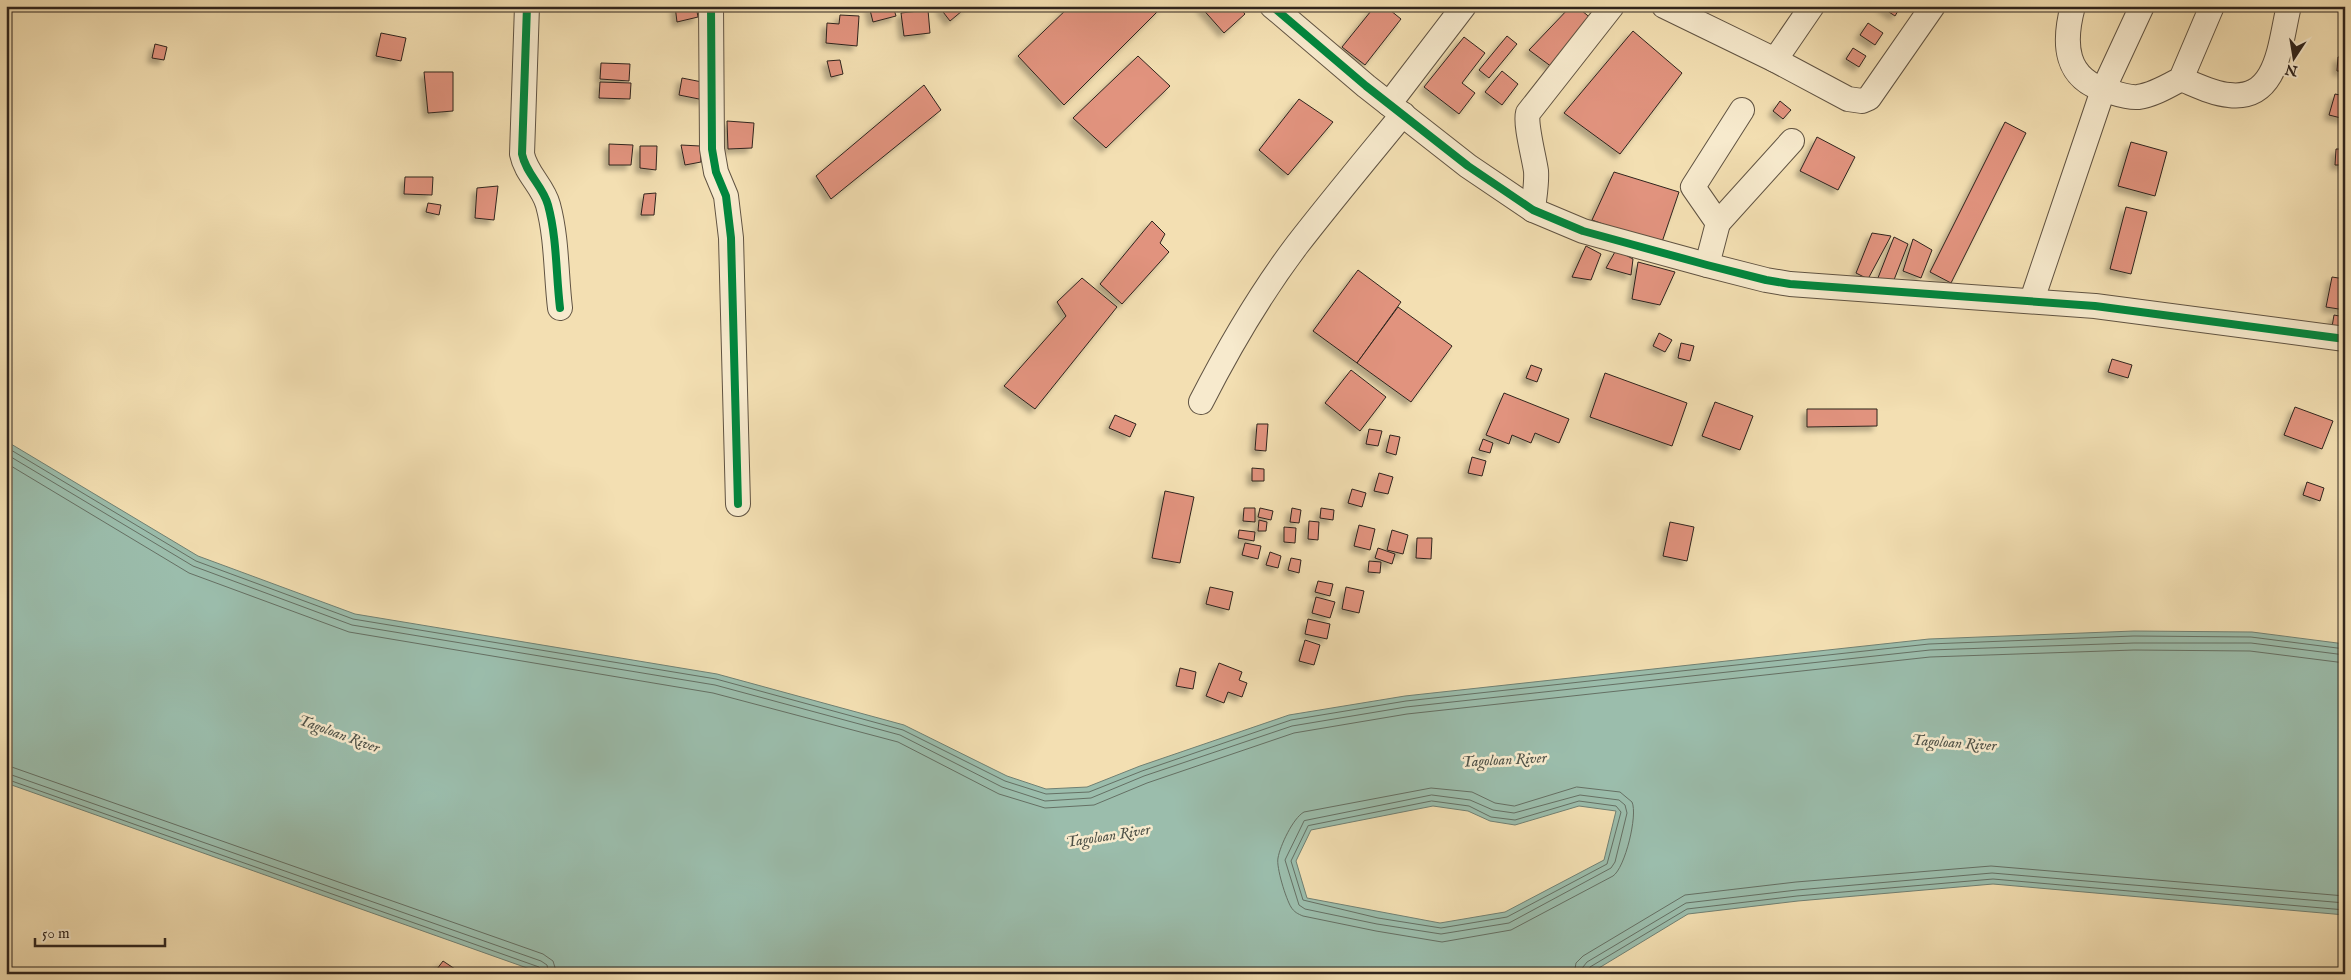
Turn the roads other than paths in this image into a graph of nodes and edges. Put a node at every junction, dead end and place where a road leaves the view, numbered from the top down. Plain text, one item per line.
1 (527, 6) edge
2 (711, 6) edge
3 (1272, 6) edge
4 (1464, 6) edge
5 (1612, 6) edge
6 (1664, 6) edge
7 (1812, 6) edge
8 (1933, 6) edge
9 (2074, 6) edge
10 (2142, 6) edge
11 (2212, 6) edge
12 (2289, 6) edge
13 (1775, 60) junction
14 (2181, 79) junction
15 (2103, 90) junction
16 (1396, 109) junction
17 (1742, 110) dead end
18 (1792, 141) dead end
19 (1533, 210) junction
20 (1718, 223) junction
21 (1707, 265) junction
22 (2032, 300) junction
23 (560, 308) dead end
24 (2345, 339) edge
25 (1201, 402) dead end
26 (738, 504) dead end

1 - 23 street
2 - 26 street
3 - 16 street
4 - 16 street
5 - 19 street
6 - 13 street
7 - 13 street
8 - 13 street
9 - 15 street
10 - 15 street
11 - 14 street
12 - 14 street
14 - 15 street
15 - 22 street
16 - 19 street
16 - 25 street
17 - 20 street
18 - 20 street
19 - 21 street
20 - 21 street
21 - 22 street
22 - 24 street

